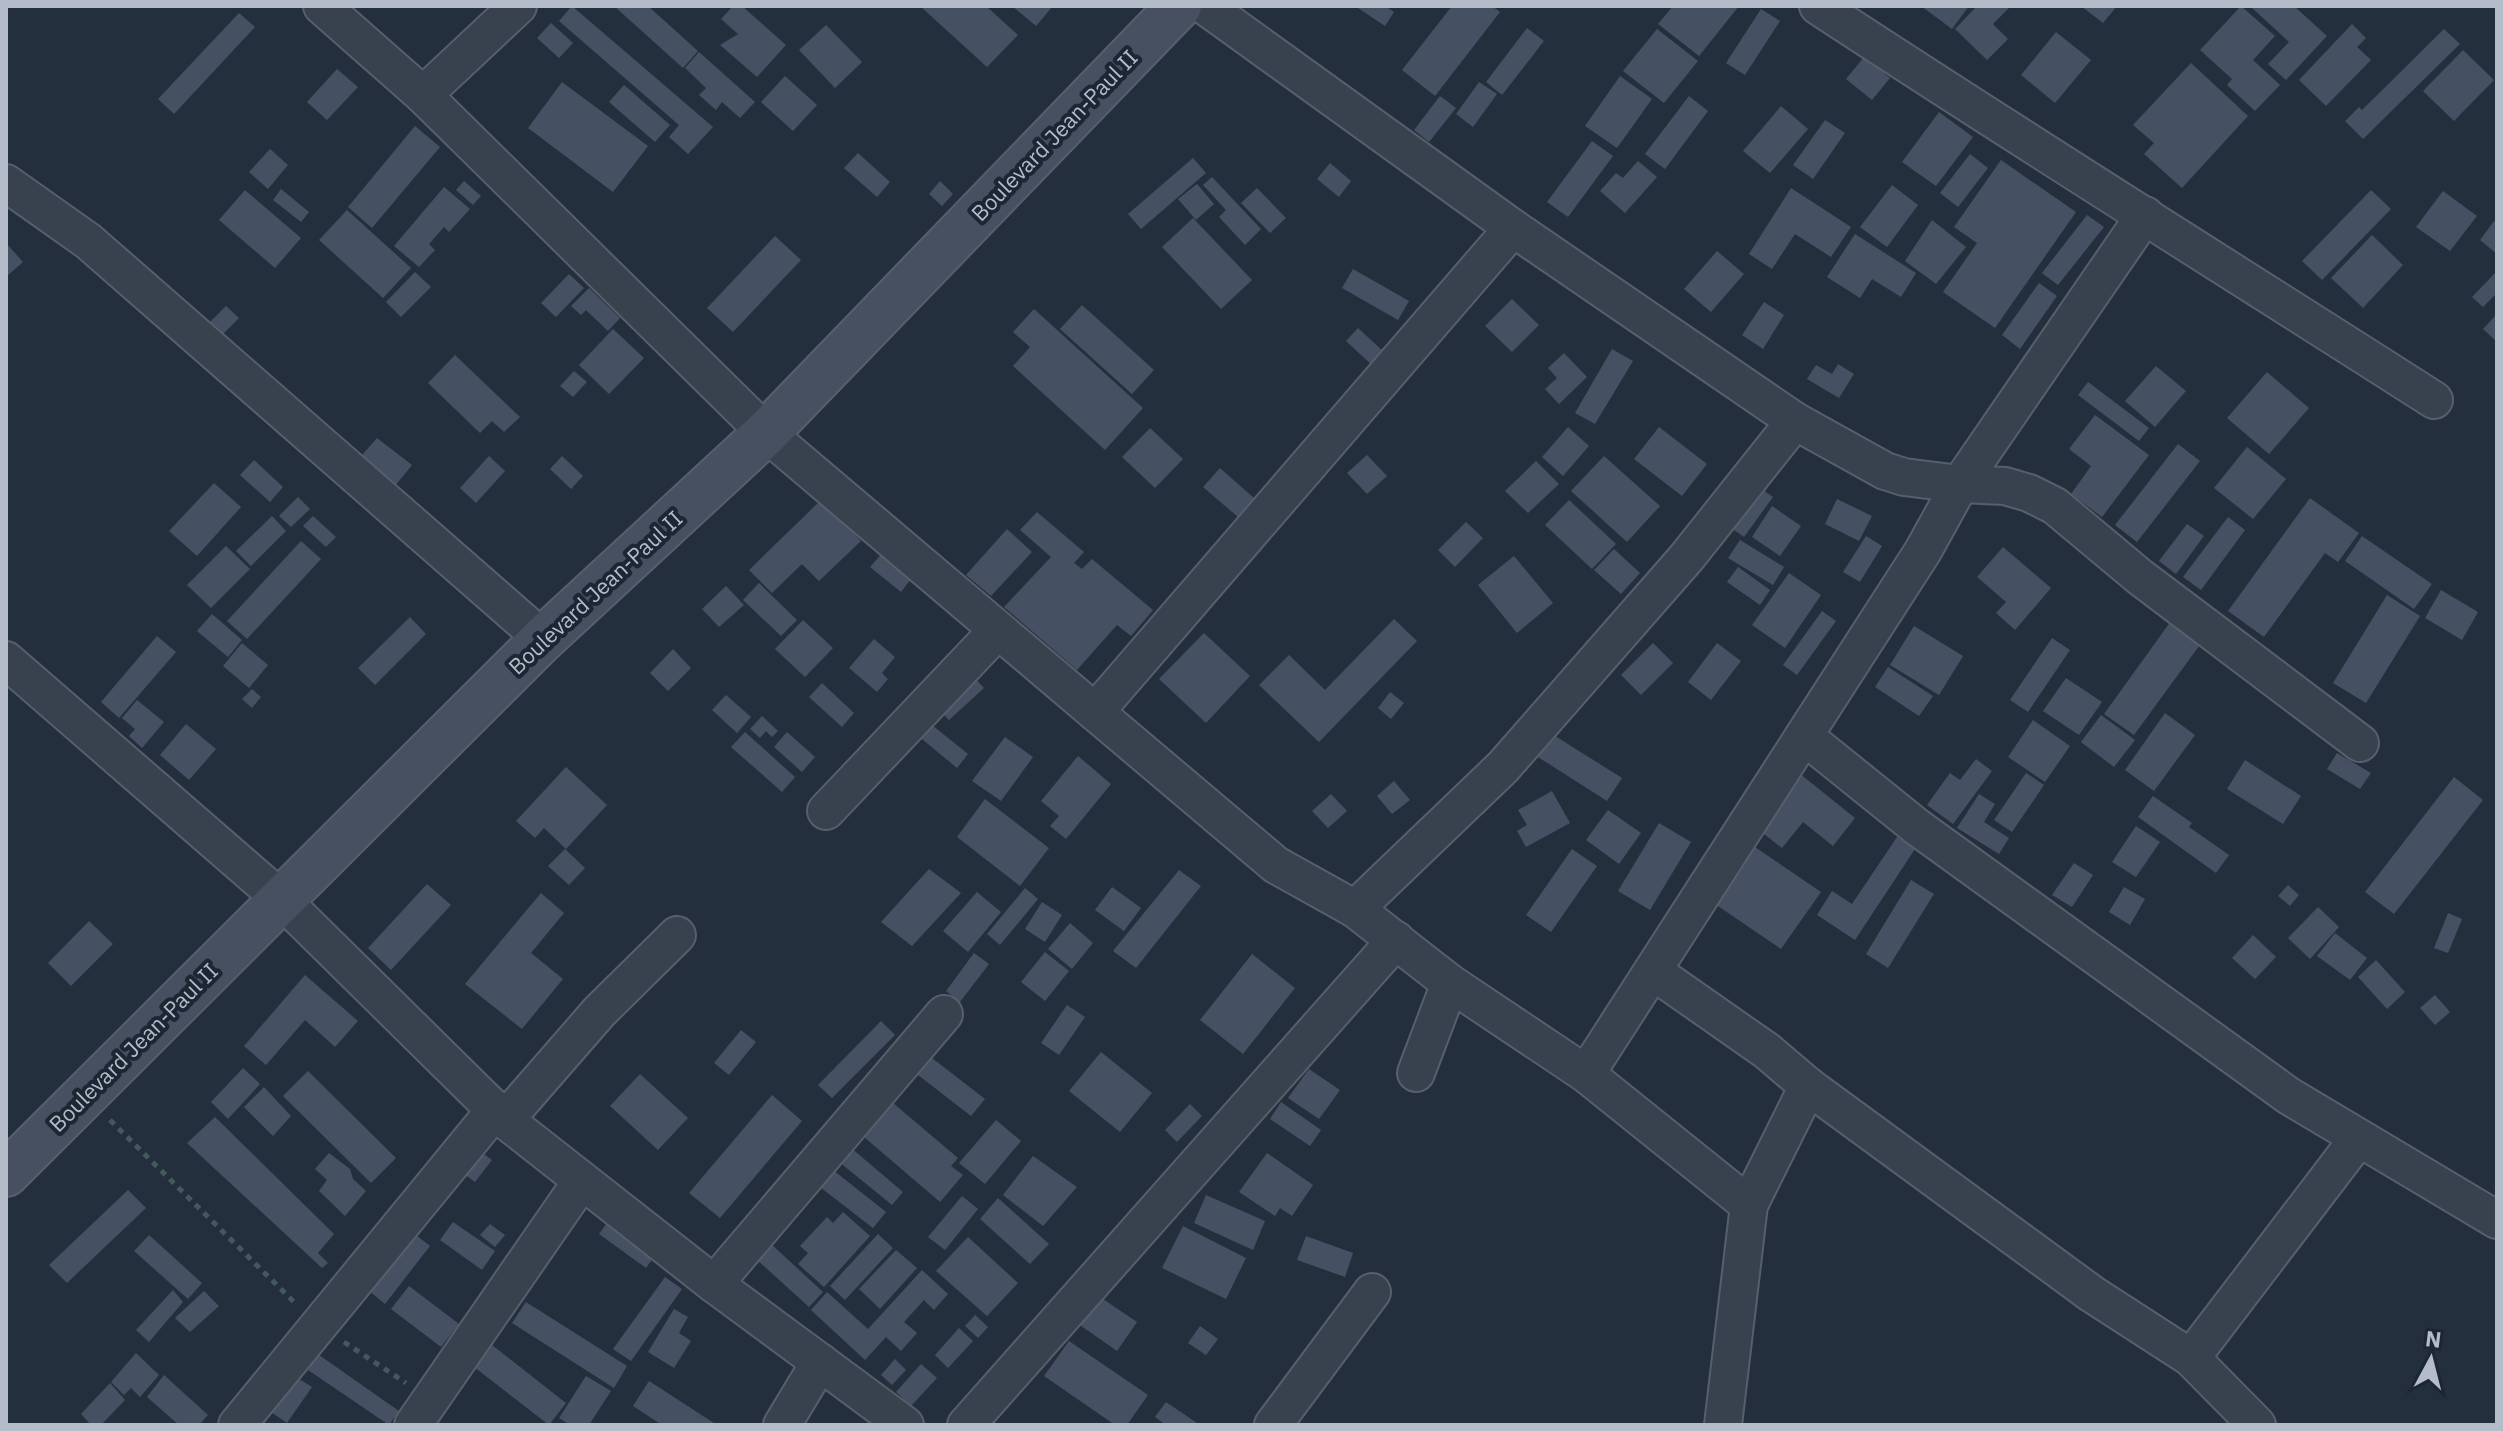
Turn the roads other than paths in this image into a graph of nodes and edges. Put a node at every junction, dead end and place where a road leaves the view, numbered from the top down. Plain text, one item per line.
1 (322, 6) edge
2 (518, 6) edge
3 (1179, 6) edge
4 (1205, 6) edge
5 (1818, 6) edge
6 (423, 95) junction
7 (6, 183) edge
8 (2145, 215) junction
9 (1513, 228) junction
10 (2434, 400) dead end
11 (1795, 421) junction
12 (766, 433) junction
13 (1960, 484) junction
14 (998, 630) junction
15 (543, 639) junction
16 (6, 660) edge
17 (1095, 712) junction
18 (1804, 736) junction
19 (2360, 743) dead end
20 (826, 811) dead end
21 (281, 899) junction
22 (1355, 909) junction
23 (677, 935) dead end
24 (1396, 940) junction
25 (1654, 972) junction
26 (1450, 983) junction
27 (944, 1014) dead end
28 (1416, 1073) dead end
29 (1586, 1074) junction
30 (1808, 1086) junction
31 (500, 1115) junction
32 (2358, 1139) junction
33 (6, 1174) edge
34 (581, 1182) junction
35 (1749, 1205) junction
36 (2497, 1220) edge
37 (714, 1284) junction
38 (1372, 1292) dead end
39 (2191, 1358) junction
40 (820, 1362) junction
41 (422, 1412) edge
42 (237, 1425) edge
43 (782, 1425) edge
44 (905, 1425) edge
45 (966, 1425) edge
46 (1283, 1425) edge
47 (1723, 1425) edge
48 (2257, 1425) edge

1 - 6 street
2 - 6 street
3 - 12 main road, Boulevard Jean-Paul II
4 - 9 street
5 - 8 street
6 - 12 street
7 - 15 street
8 - 10 street
8 - 13 street
9 - 11 street
9 - 17 street
11 - 13 street
11 - 22 street
12 - 14 street
12 - 15 main road, Boulevard Jean-Paul II
13 - 18 street
13 - 19 street
14 - 17 street
14 - 20 street
15 - 21 main road, Boulevard Jean-Paul II
16 - 21 street
17 - 22 street
18 - 25 street
18 - 32 street
21 - 31 street
21 - 33 main road, Boulevard Jean-Paul II
22 - 24 street
23 - 31 street
24 - 26 street
24 - 45 street
25 - 29 street
25 - 30 street
26 - 28 street
26 - 29 street
27 - 37 street
29 - 35 street
30 - 35 street
30 - 39 street
31 - 34 street
31 - 42 street
32 - 36 street
32 - 39 street
34 - 37 street
34 - 41 street
35 - 47 street
37 - 40 street
38 - 46 street
39 - 48 street
40 - 43 street
40 - 44 street

